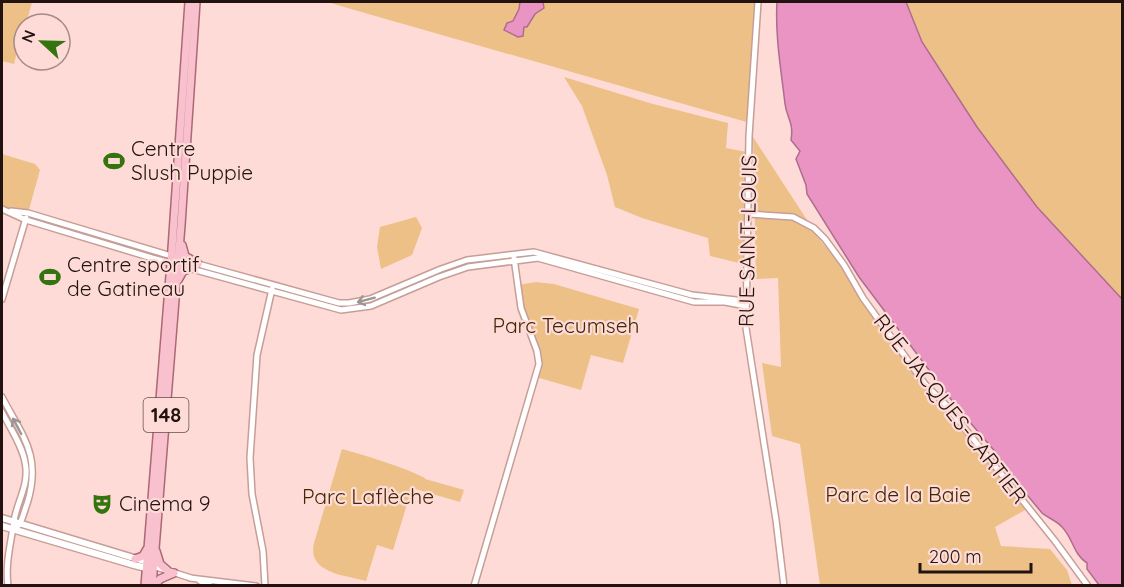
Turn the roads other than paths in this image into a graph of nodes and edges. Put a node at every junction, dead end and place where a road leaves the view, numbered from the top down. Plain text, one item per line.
1 (189, 2) edge
2 (196, 2) edge
3 (758, 2) edge
4 (2, 209) edge
5 (748, 214) junction
6 (27, 216) junction
7 (181, 225) junction
8 (92, 232) junction
9 (90, 239) junction
10 (514, 257) junction
11 (175, 260) junction
12 (195, 266) junction
13 (176, 285) junction
14 (273, 285) junction
15 (271, 291) junction
16 (2, 299) edge
17 (746, 304) junction
18 (2, 397) edge
19 (2, 412) edge
20 (31, 455) junction
21 (24, 456) junction
22 (2, 518) edge
23 (17, 523) junction
24 (2, 526) edge
25 (15, 530) junction
26 (155, 545) junction
27 (147, 549) junction
28 (135, 558) junction
29 (148, 565) junction
30 (171, 572) junction
31 (190, 578) junction
32 (8, 585) edge
33 (145, 585) edge
34 (153, 585) edge
35 (211, 585) edge
36 (256, 585) edge
37 (265, 585) edge
38 (474, 585) edge
39 (784, 585) edge
40 (1088, 585) edge

1 - 11 main road, 148
2 - 7 main road, 148
3 - 5 street, RUE SAINT-LOUIS
4 - 6 street
5 - 17 street, RUE SAINT-LOUIS
5 - 40 street, RUE JACQUES-CARTIER
6 - 8 street
6 - 9 street
6 - 16 street
7 - 11 main road, 148
7 - 12 main road
8 - 9 street
8 - 11 street
9 - 11 street
10 -> 14 street
10 - 15 street
10 - 17 street
10 - 38 street
11 - 12 street
11 - 13 main road, 148
11 - 27 main road, 148
12 - 13 main road
12 - 14 street
12 - 15 street
13 - 26 main road, 148
14 - 15 street
15 - 37 street
17 - 39 street, RUE SAINT-LOUIS
20 -> 18 street
19 - 21 street
20 - 21 street
20 - 23 street
21 - 23 street
22 - 23 main road
23 - 25 street
23 - 28 main road
24 - 25 main road
25 - 29 main road
25 - 32 street
26 - 29 main road, 148
26 - 30 main road
27 - 28 main road
27 - 29 main road, 148
28 - 29 main road
29 - 30 street
29 - 33 main road, 148
29 - 34 main road, 148
30 - 31 street
30 - 34 main road
31 - 35 street
31 - 36 street

